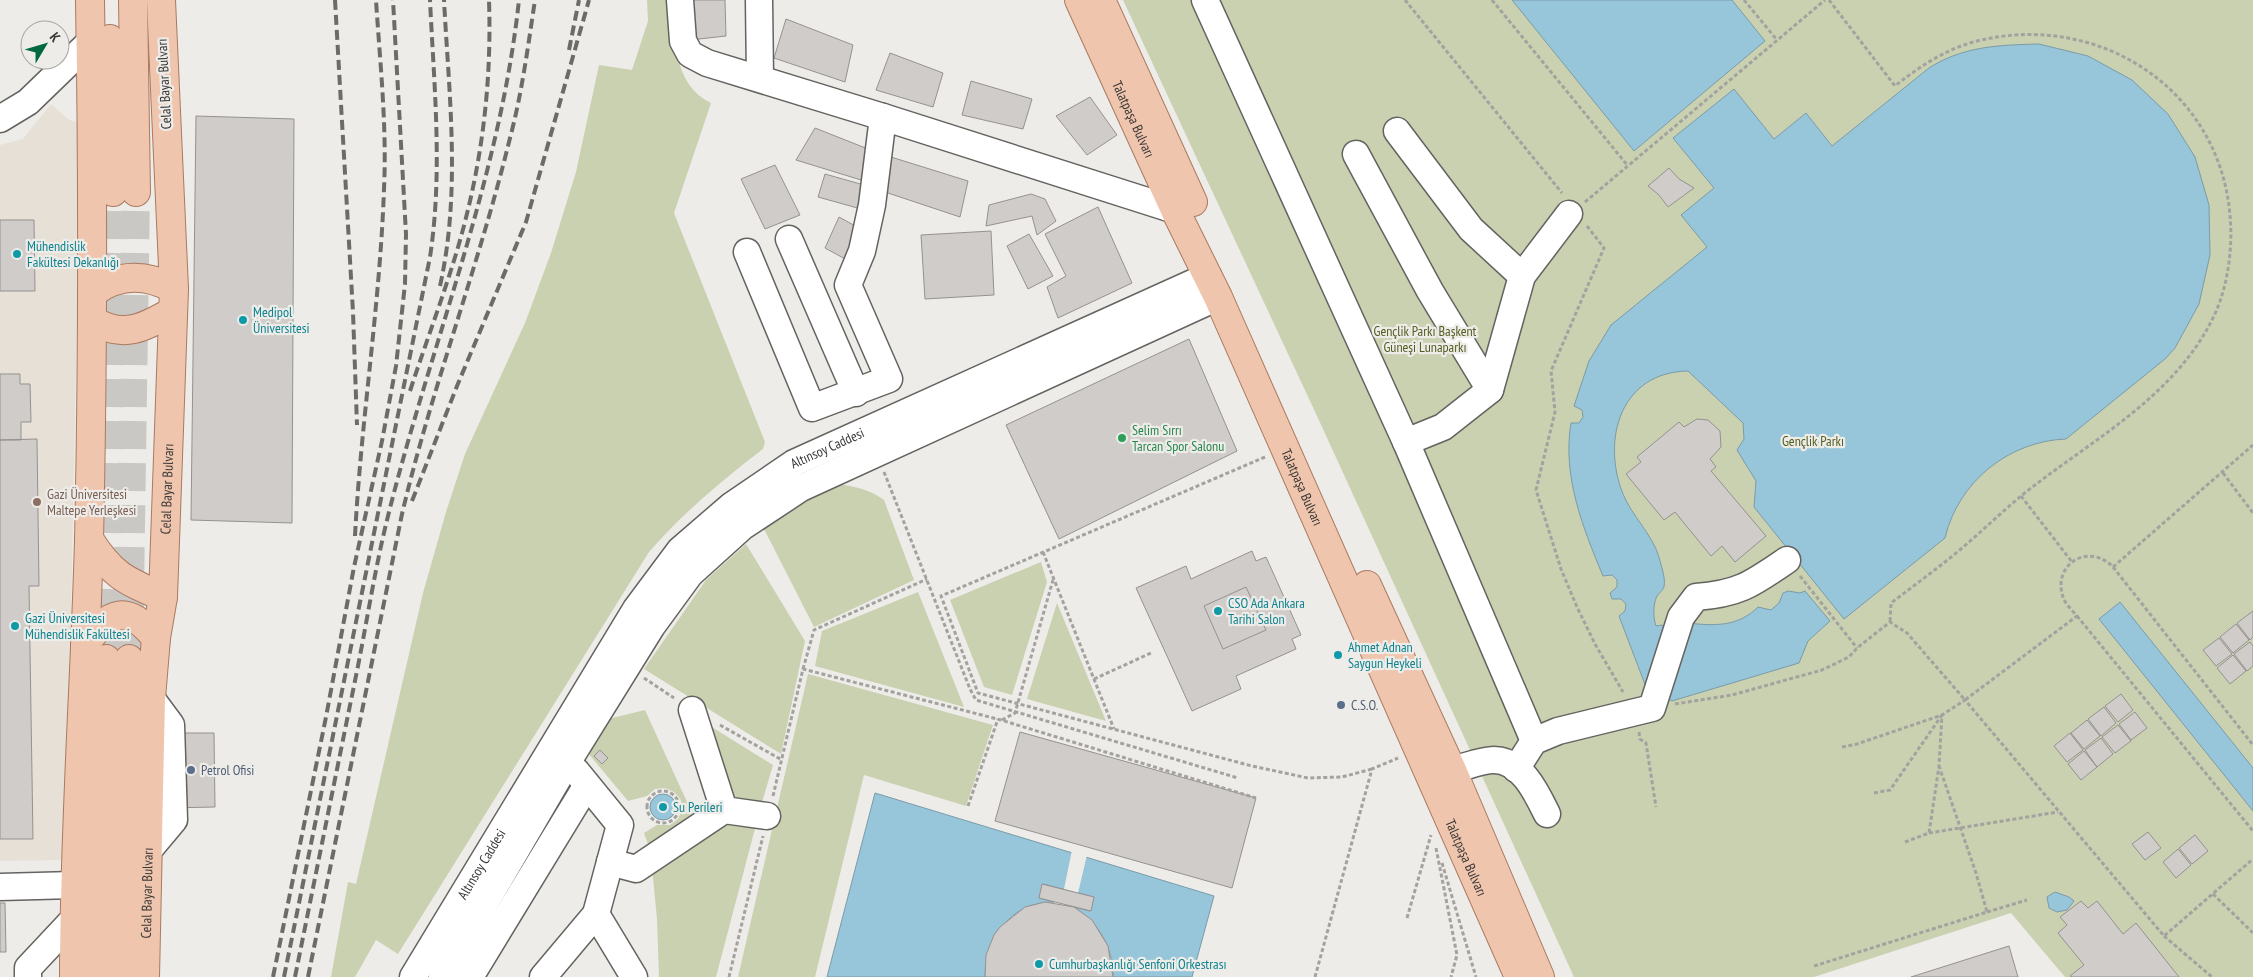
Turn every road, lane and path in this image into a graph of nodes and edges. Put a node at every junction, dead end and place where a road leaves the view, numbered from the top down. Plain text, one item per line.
1 (90, 0) edge
2 (109, 0) edge
3 (134, 0) edge
4 (160, 0) edge
5 (680, 0) edge
6 (759, 0) edge
7 (1079, 0) edge
8 (1101, 0) edge
9 (1205, 0) edge
10 (1405, 0) edge
11 (1492, 0) edge
12 (1744, 0) edge
13 (1825, 0) edge
14 (1829, 0) edge
15 (91, 40) junction
16 (1777, 40) junction
17 (760, 78) junction
18 (883, 117) junction
19 (0, 119) edge
20 (1397, 131) dead end
21 (1356, 154) dead end
22 (1628, 166) junction
23 (1175, 210) junction
24 (1572, 212) junction
25 (789, 239) dead end
26 (747, 252) dead end
27 (1522, 276) junction
28 (1213, 287) junction
29 (94, 292) junction
30 (173, 300) junction
31 (93, 320) junction
32 (1490, 390) junction
33 (856, 393) junction
34 (1406, 442) junction
35 (2253, 445) edge
36 (877, 453) junction
37 (1266, 457) dead end
38 (2223, 473) junction
39 (2021, 496) junction
40 (2253, 513) edge
41 (89, 540) junction
42 (1043, 552) junction
43 (1787, 560) joint
44 (2072, 562) junction
45 (2113, 567) junction
46 (927, 579) junction
47 (1053, 579) junction
48 (162, 597) junction
49 (2077, 616) junction
50 (1890, 622) junction
51 (156, 638) junction
52 (1857, 648) junction
53 (1151, 653) dead end
54 (107, 654) junction
55 (803, 669) junction
56 (1094, 679) junction
57 (1965, 700) junction
58 (1018, 703) junction
59 (692, 710) dead end
60 (1644, 710) junction
61 (1015, 713) junction
62 (1942, 715) junction
63 (1000, 720) junction
64 (1114, 729) junction
65 (1534, 741) junction
66 (2253, 744) edge
67 (1842, 747) dead end
68 (1419, 748) junction
69 (559, 756) junction
70 (1939, 766) junction
71 (1372, 769) junction
72 (1516, 769) junction
73 (1452, 770) junction
74 (1238, 778) dead end
75 (588, 785) junction
76 (656, 792) joint
77 (1874, 792) dead end
78 (1256, 798) dead end
79 (968, 806) dead end
80 (1656, 806) dead end
81 (724, 810) junction
82 (2059, 812) junction
83 (1547, 814) dead end
84 (768, 816) junction
85 (1960, 828) junction
86 (1432, 831) junction
87 (2253, 831) edge
88 (1928, 832) junction
89 (1905, 842) dead end
90 (2253, 860) edge
91 (610, 862) junction
92 (74, 885) junction
93 (0, 887) edge
94 (2213, 894) junction
95 (2027, 900) dead end
96 (1987, 912) junction
97 (596, 914) junction
98 (74, 918) junction
99 (1407, 918) dead end
100 (2253, 931) edge
101 (2164, 936) junction
102 (1814, 966) dead end
103 (28, 977) edge
104 (74, 977) edge
105 (101, 977) edge
106 (124, 977) edge
107 (145, 977) edge
108 (413, 977) edge
109 (442, 977) edge
110 (470, 977) edge
111 (543, 977) edge
112 (634, 977) edge
113 (729, 977) edge
114 (1315, 977) edge
115 (1450, 977) edge
116 (1476, 977) edge
117 (1519, 977) edge
118 (1540, 977) edge
119 (2212, 977) edge

1 - 15 main road, Celal Bayar Bulvarı
2 - 3 main road, Celal Bayar Bulvarı
4 - 30 main road, Celal Bayar Bulvarı
5 - 17 street
6 - 17 street
7 - 23 main road, Talatpaşa Bulvarı
8 - 73 main road, Talatpaşa Bulvarı
9 - 34 street
10 - 24 path
11 - 22 path
12 - 16 path
13 - 16 path
14 - 39 path
15 - 19 street
15 - 29 main road, Celal Bayar Bulvarı
16 - 22 path
17 - 18 street
18 - 23 street
18 - 33 street
20 - 27 street
21 - 32 street
22 - 24 path
23 - 28 main road, Talatpaşa Bulvarı
24 - 27 street
24 - 60 path
25 - 33 street
26 - 33 street
27 - 32 street
28 - 36 street, Altınsoy Caddesi
28 - 68 main road, Talatpaşa Bulvarı
28 - 69 street, Altınsoy Caddesi
29 - 30 main road
29 - 31 main road, Celal Bayar Bulvarı
30 - 31 main road
30 - 48 main road, Celal Bayar Bulvarı
31 - 41 main road, Celal Bayar Bulvarı
32 - 34 street
34 - 65 street
35 - 38 path
36 - 46 path
36 - 69 street, Altınsoy Caddesi
37 - 42 path
38 - 40 path
38 - 45 path
39 - 44 path
39 - 50 path
41 - 48 main road
41 - 54 main road, Celal Bayar Bulvarı
42 - 47 path
42 - 58 path
43 - 52 path
43 - 60 street
44 - 45 path
44 - 49 path
45 - 66 path
46 - 55 path
46 - 61 path
47 - 56 path
47 - 58 path
48 - 51 main road, Celal Bayar Bulvarı
49 - 57 path
49 - 87 path
50 - 52 path
50 - 57 path
51 - 54 main road
51 - 107 main road, Celal Bayar Bulvarı
52 - 60 path
53 - 56 path
54 - 92 main road, Celal Bayar Bulvarı
54 - 105 main road, Celal Bayar Bulvarı
54 - 106 main road, Celal Bayar Bulvarı
55 - 63 path
55 - 84 path
56 - 64 path
57 - 62 path
57 - 82 path
58 - 61 path
58 - 64 path
59 - 81 street
60 - 65 street
60 - 80 path
61 - 63 path
61 - 74 path
62 - 67 path
62 - 70 path
62 - 77 path
63 - 78 path
63 - 79 path
64 - 71 path
65 - 72 street
68 - 71 path
68 - 117 main road, Talatpaşa Bulvarı
69 - 75 street
69 - 108 street, Altınsoy Caddesi
69 - 109 street, Altınsoy Caddesi
70 - 85 path
70 - 88 path
71 - 114 path
72 - 73 street
72 - 83 street
73 - 118 main road, Talatpaşa Bulvarı
75 - 91 street
75 - 110 street
76 - 76 path
81 - 84 street
81 - 91 street
82 - 85 path
82 - 101 path
84 - 113 path
85 - 88 path
85 - 96 path
86 - 99 path
86 - 115 path
86 - 116 path
88 - 89 path
90 - 94 path
91 - 97 street
92 - 93 street
92 - 98 main road, Celal Bayar Bulvarı
94 - 100 path
94 - 101 path
95 - 96 path
96 - 102 path
97 - 111 street
97 - 112 street
98 - 103 street
98 - 104 main road, Celal Bayar Bulvarı
101 - 119 path

